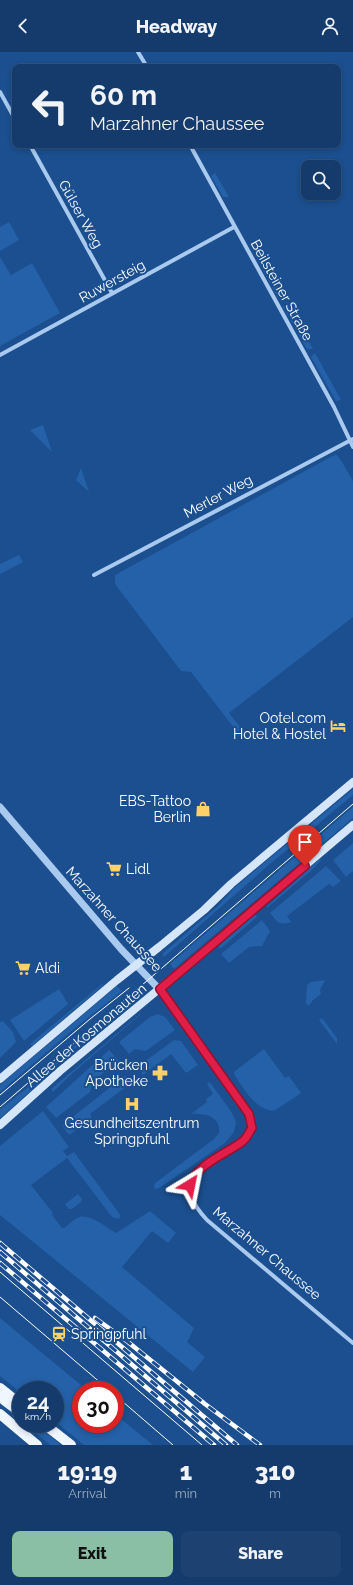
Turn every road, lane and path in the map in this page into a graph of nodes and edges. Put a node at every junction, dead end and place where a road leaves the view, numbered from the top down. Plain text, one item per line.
1 (138, 52) edge
2 (145, 64) edge
3 (0, 92) edge
4 (12, 114) edge
5 (32, 148) edge
6 (192, 148) edge
7 (234, 227) junction
8 (112, 293) junction
9 (0, 355) edge
10 (351, 439) edge
11 (353, 447) edge
12 (94, 575) dead end
13 (353, 782) edge
14 (0, 807) edge
15 (353, 825) edge
16 (137, 965) junction
17 (160, 989) junction
18 (0, 1079) edge
19 (0, 1124) edge
20 (353, 1343) edge
21 (0, 1388) edge
22 (0, 1397) edge
23 (12, 1398) edge
24 (12, 1406) edge
25 (0, 1414) edge
26 (55, 1433) edge
27 (37, 1445) edge
28 (70, 1445) edge

1 - 2 street
3 - 4 street
5 - 8 street, Gülser Weg
6 - 7 street, Beilsteiner Straße
7 - 8 street, Ruwersteig
7 - 10 street, Beilsteiner Straße
8 - 9 street, Ruwersteig
10 - 11 street, Beilsteiner Straße
10 - 12 street, Merler Weg
13 - 16 main road, Allee der Kosmonauten
14 - 16 street, Marzahner Chaussee
15 - 17 main road, Allee der Kosmonauten
16 - 17 street, Marzahner Chaussee
16 - 18 main road, Allee der Kosmonauten
17 - 19 main road, Allee der Kosmonauten
17 - 20 street, Marzahner Chaussee
21 - 23 main road
22 - 24 main road
25 - 27 main road
26 - 28 main road

